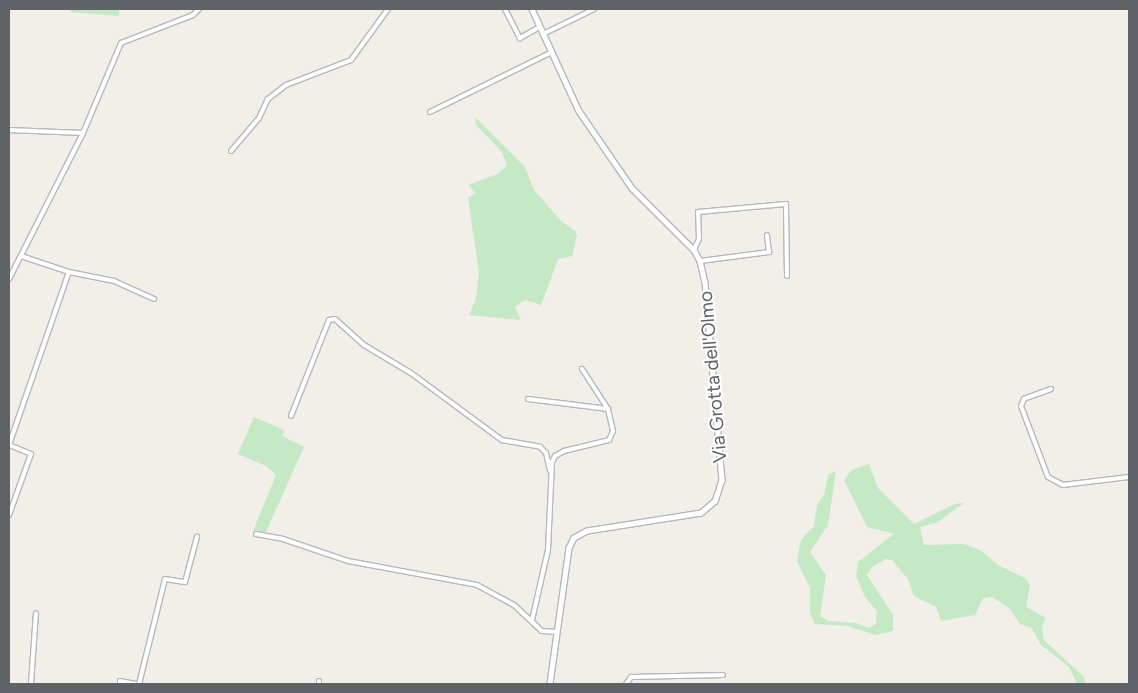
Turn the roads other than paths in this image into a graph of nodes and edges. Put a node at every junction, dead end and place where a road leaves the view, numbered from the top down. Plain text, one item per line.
1 (199, 9) edge
2 (388, 9) edge
3 (506, 9) edge
4 (532, 9) edge
5 (594, 9) edge
6 (540, 27) junction
7 (543, 34) junction
8 (552, 52) junction
9 (430, 112) dead end
10 (9, 130) edge
11 (82, 132) junction
12 (231, 151) dead end
13 (767, 235) dead end
14 (694, 250) junction
15 (21, 256) junction
16 (700, 261) junction
17 (69, 272) junction
18 (786, 276) dead end
19 (9, 279) edge
20 (154, 300) dead end
21 (582, 369) dead end
22 (1051, 390) dead end
23 (528, 400) dead end
24 (608, 409) junction
25 (291, 416) dead end
26 (9, 445) edge
27 (550, 472) junction
28 (1129, 477) edge
29 (9, 515) edge
30 (256, 534) dead end
31 (197, 537) dead end
32 (36, 613) dead end
33 (532, 620) junction
34 (557, 632) junction
35 (723, 675) dead end
36 (31, 684) edge
37 (120, 684) edge
38 (138, 684) edge
39 (550, 684) edge
40 (626, 684) edge

1 - 11 street
2 - 12 street
3 - 6 street
4 - 6 street, Via Grotta dell'Olmo
5 - 7 street
6 - 7 street, Via Grotta dell'Olmo
7 - 8 street, Via Grotta dell'Olmo
8 - 9 street
8 - 14 street, Via Grotta dell'Olmo
10 - 11 street
11 - 15 street
13 - 16 street
14 - 16 street, Via Grotta dell'Olmo
14 - 18 street
15 - 17 street
15 - 19 street
16 - 34 street, Via Grotta dell'Olmo
17 - 20 street
17 - 26 street
21 - 24 street
22 - 28 street
23 - 24 street
24 - 27 street
25 - 27 street
26 - 29 street
27 - 33 street
30 - 33 street
31 - 38 street
32 - 36 street
33 - 34 street
34 - 39 street, Via Grotta dell'Olmo
35 - 40 street
37 - 38 street

